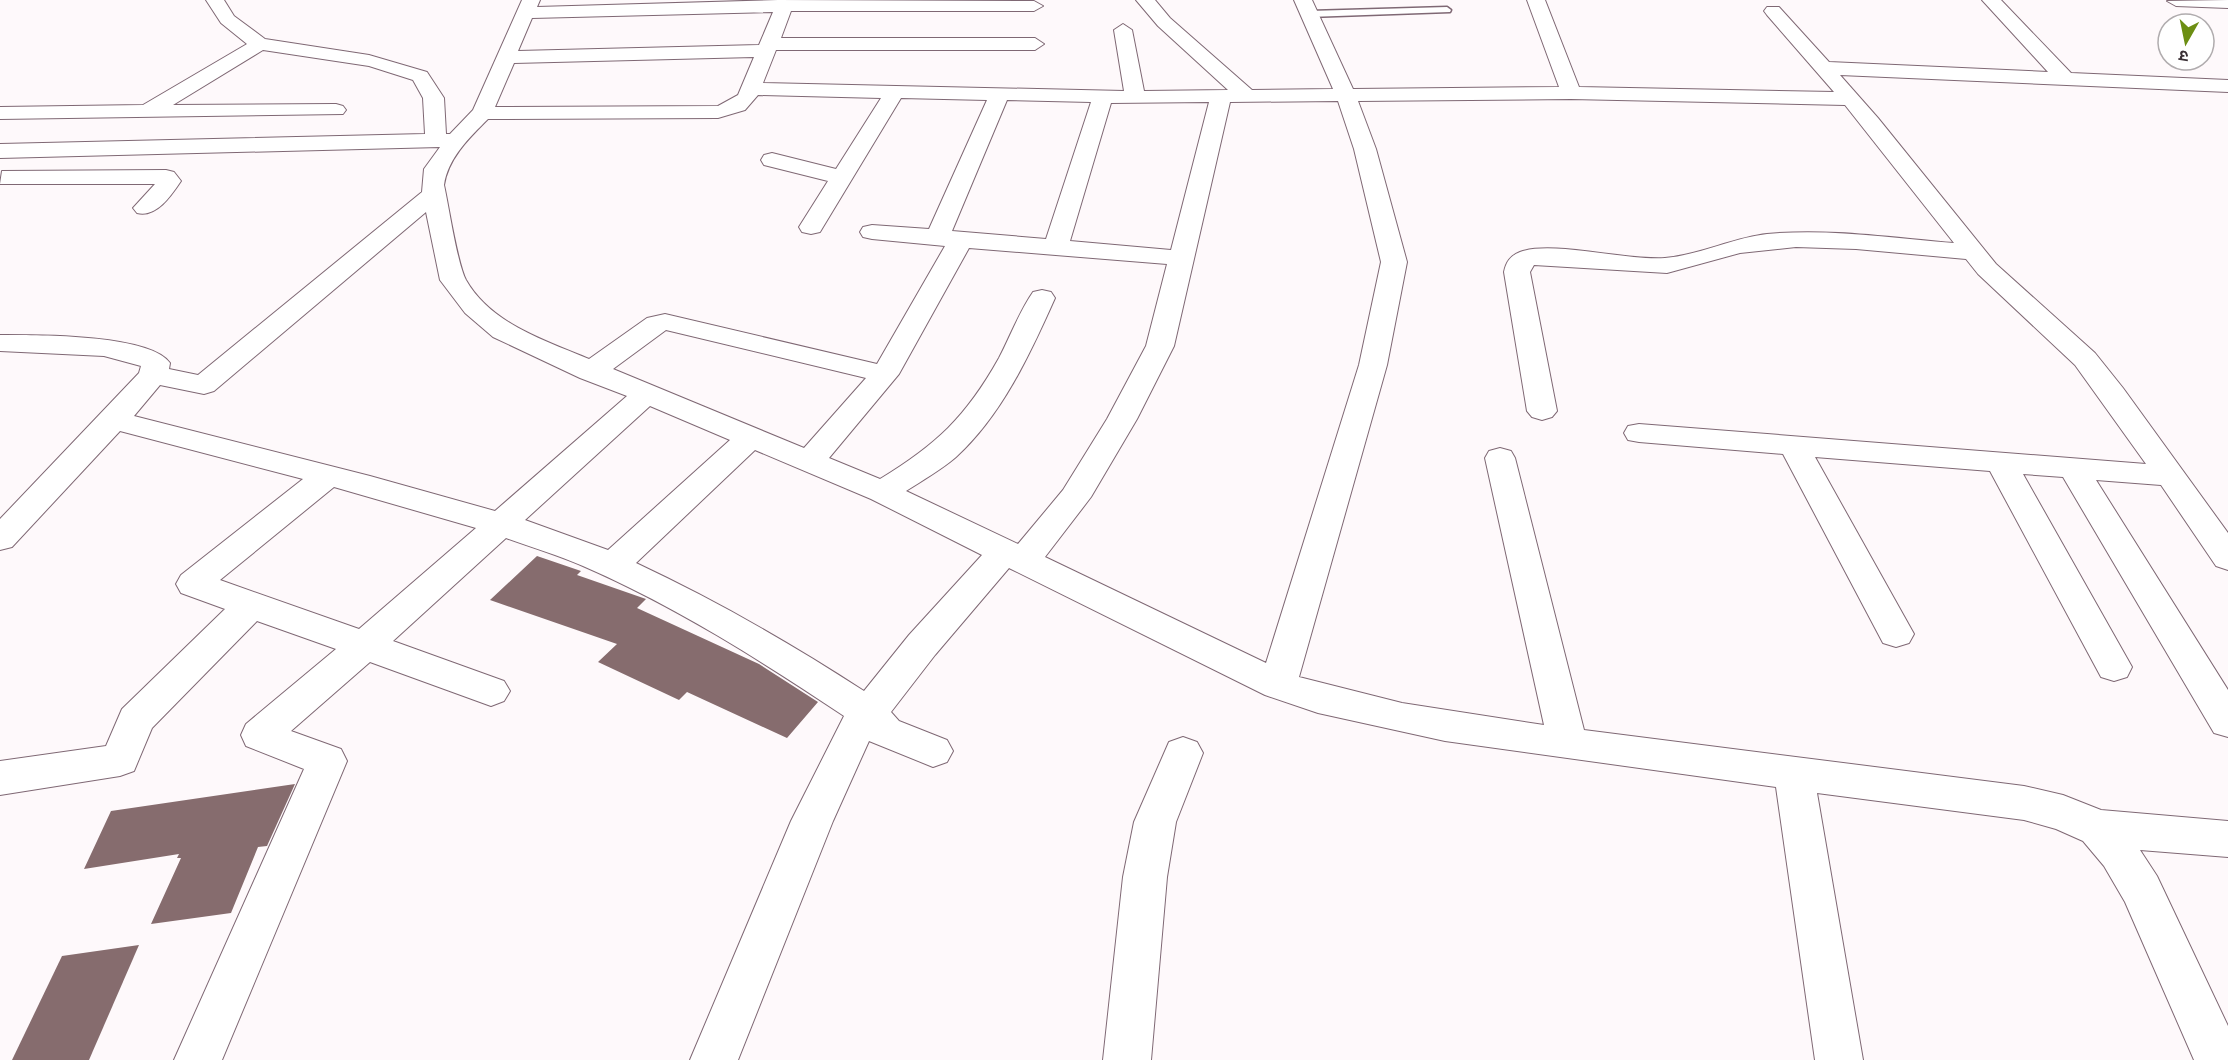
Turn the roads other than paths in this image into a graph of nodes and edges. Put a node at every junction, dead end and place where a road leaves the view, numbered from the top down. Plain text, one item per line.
1 (216, 0) edge
2 (1145, 0) edge
3 (1536, 0) edge
4 (1991, 0) edge
5 (2176, 1) edge
6 (785, 3) edge
7 (1033, 3) edge
8 (2220, 4) edge
9 (529, 6) edge
10 (1306, 7) edge
11 (1447, 10) dead end
12 (1773, 11) dead end
13 (1123, 30) dead end
14 (260, 44) junction
15 (1035, 44) junction
16 (768, 47) junction
17 (506, 57) junction
18 (1823, 68) junction
19 (1036, 78) junction
20 (2066, 79) junction
21 (2228, 86) edge
22 (751, 89) junction
23 (800, 90) junction
24 (895, 92) junction
25 (1571, 93) junction
26 (1000, 94) junction
27 (1346, 95) junction
28 (1102, 96) junction
29 (1136, 97) junction
30 (1221, 97) junction
31 (1248, 97) junction
32 (1851, 99) junction
33 (336, 110) dead end
34 (141, 111) junction
35 (223, 111) junction
36 (781, 111) dead end
37 (0, 113) edge
38 (482, 113) junction
39 (446, 141) junction
40 (179, 148) junction
41 (96, 150) junction
42 (0, 151) edge
43 (37, 152) junction
44 (772, 160) dead end
45 (842, 177) junction
46 (1, 179) edge
47 (434, 194) junction
48 (145, 208) dead end
49 (811, 227) dead end
50 (872, 232) dead end
51 (949, 239) junction
52 (1056, 248) junction
53 (1974, 252) junction
54 (1182, 258) junction
55 (1042, 298) dead end
56 (0, 343) edge
57 (590, 372) junction
58 (885, 374) junction
59 (153, 375) junction
60 (645, 395) junction
61 (1542, 411) dead end
62 (114, 420) junction
63 (1639, 433) dead end
64 (749, 439) junction
65 (1793, 444) junction
66 (1500, 458) dead end
67 (2000, 461) junction
68 (809, 462) junction
69 (2072, 467) junction
70 (328, 475) junction
71 (2171, 476) junction
72 (882, 492) junction
73 (501, 524) junction
74 (0, 539) edge
75 (1014, 555) junction
76 (2228, 558) edge
77 (612, 566) junction
78 (251, 605) junction
79 (1896, 634) dead end
80 (364, 646) junction
81 (2114, 666) dead end
82 (1278, 685) junction
83 (491, 691) dead end
84 (869, 713) junction
85 (2228, 722) edge
86 (1568, 743) junction
87 (933, 751) dead end
88 (1183, 753) dead end
89 (1794, 773) junction
90 (0, 778) edge
91 (2097, 828) junction
92 (2228, 839) edge
93 (198, 1060) edge
94 (714, 1060) edge
95 (1128, 1060) edge
96 (1839, 1060) edge
97 (2219, 1060) edge

1 - 14 street
2 - 31 street
3 - 25 street
4 - 20 street
5 - 8 street
6 - 7 street
6 - 9 street
6 - 16 street
7 - 15 street
9 - 17 street
10 - 11 lane
10 - 27 street
12 - 18 street
13 - 29 street
14 - 34 street
14 - 39 street
15 - 16 street
15 - 19 street
16 - 17 street
16 - 22 street
17 - 38 street
18 - 20 street
18 - 32 street
19 - 26 street
19 - 28 street
20 - 21 street
22 - 23 street
22 - 38 street
23 - 24 street
23 - 36 street
24 - 26 street
24 - 45 street
25 - 27 street
25 - 32 street
26 - 51 street
27 - 31 street
27 - 82 street
28 - 29 street
28 - 52 street
29 - 30 street
30 - 31 street
30 - 54 street
32 - 53 street
33 - 35 street
34 - 35 street
34 - 37 street
34 - 41 street
35 - 40 street
38 - 39 street
39 - 40 street
39 - 47 street
40 - 41 street
41 - 43 street
42 - 43 street
43 - 46 street
44 - 45 street
45 - 49 street
46 - 48 street
47 - 57 street
47 - 59 street
50 - 51 street
51 - 52 street
51 - 58 street
52 - 54 street
53 - 61 street
53 - 71 street
54 - 75 street
55 - 72 street
56 - 59 street
57 - 58 street
57 - 60 street
58 - 68 street
59 - 62 street
60 - 64 street
60 - 73 street
62 - 70 street
62 - 74 street
63 - 65 street
64 - 68 street
64 - 77 street
65 - 67 street
65 - 79 street
66 - 86 street
67 - 69 street
67 - 81 street
68 - 72 street
69 - 71 street
69 - 85 street
70 - 73 street
70 - 78 street
71 - 76 street
72 - 75 street
73 - 77 street
73 - 80 street
75 - 82 street
75 - 84 street
77 - 84 street
78 - 80 street
78 - 90 street
80 - 83 street
80 - 93 street
82 - 86 street
84 - 87 street
84 - 94 street
86 - 89 street
88 - 95 street
89 - 91 street
89 - 96 street
91 - 92 street
91 - 97 street

